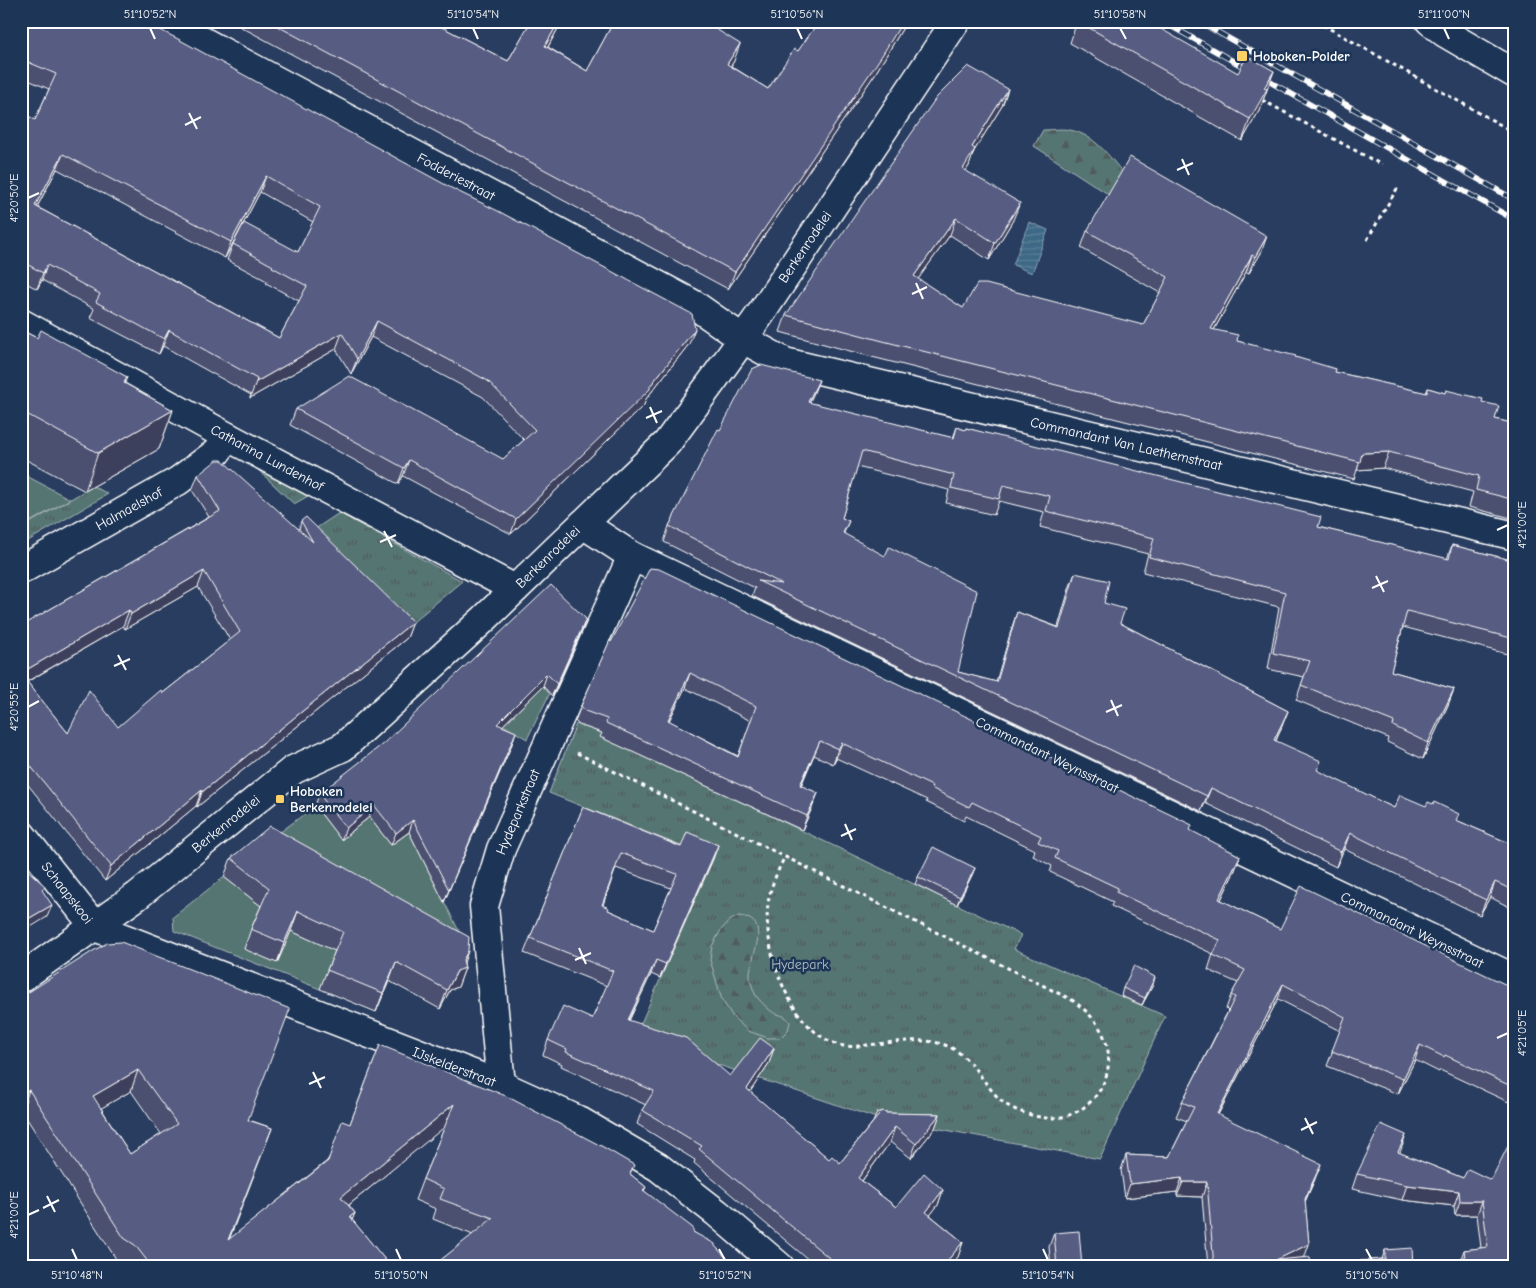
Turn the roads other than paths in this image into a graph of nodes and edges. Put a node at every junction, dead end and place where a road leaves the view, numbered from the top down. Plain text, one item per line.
1 (165, 21) edge
2 (956, 21) edge
3 (1430, 21) edge
4 (1515, 74) edge
5 (21, 323) edge
6 (743, 339) junction
7 (228, 437) junction
8 (583, 524) junction
9 (1515, 536) edge
10 (632, 556) junction
11 (21, 570) edge
12 (515, 589) junction
13 (21, 834) edge
14 (95, 927) junction
15 (21, 978) edge
16 (1515, 979) edge
17 (501, 1085) junction
18 (780, 1267) edge

1 - 6 street, Fodderiestraat
2 - 6 street, Berkenrodelei
3 - 4 street
5 - 7 street, Catharina Lundenhof
6 - 8 street, Berkenrodelei
6 - 9 street, Commandant Van Laethemstraat
7 - 11 street, Halmaelshof
7 - 12 street, Catharina Lundenhof
8 - 10 street, Commandant Weynsstraat
8 - 12 street, Berkenrodelei
10 - 16 street, Commandant Weynsstraat
10 - 17 street, Hydeparkstraat
12 - 14 street, Berkenrodelei
13 - 14 street, Schaapskooi
14 - 15 street, Berkenrodelei
14 - 17 street, IJskelderstraat
17 - 18 street, IJskelderstraat

